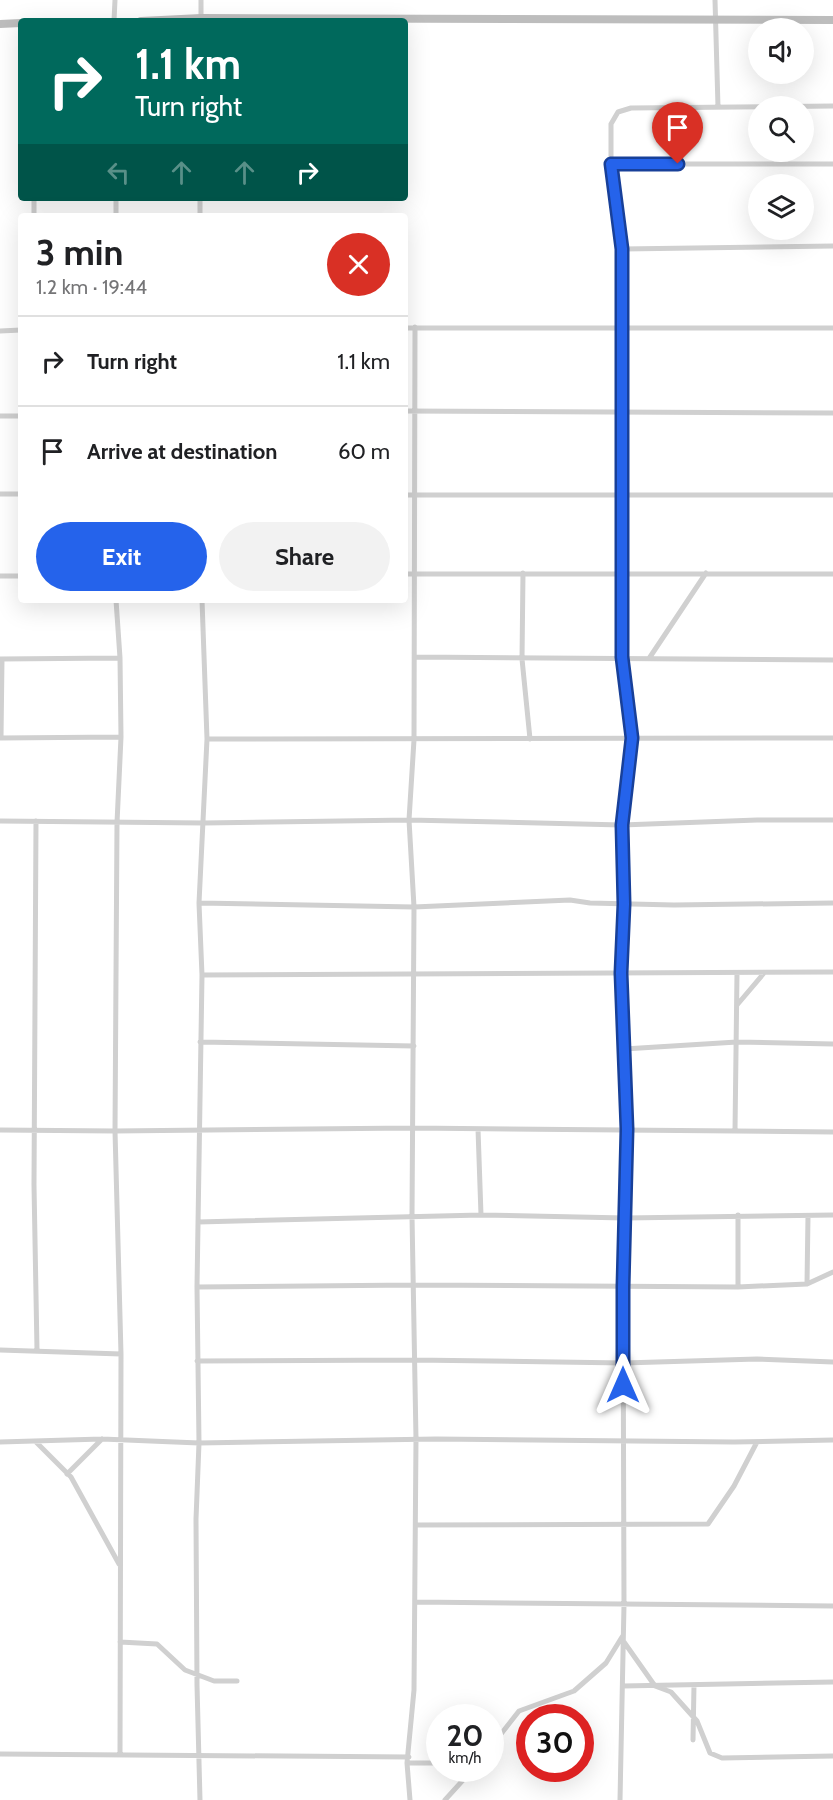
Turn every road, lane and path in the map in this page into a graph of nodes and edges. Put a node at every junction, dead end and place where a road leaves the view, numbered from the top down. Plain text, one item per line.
1 (115, 0) edge
2 (201, 0) edge
3 (715, 0) edge
4 (114, 18) edge
5 (201, 18) edge
6 (715, 19) junction
7 (408, 20) edge
8 (833, 20) edge
9 (18, 23) edge
10 (0, 24) edge
11 (833, 106) edge
12 (718, 107) junction
13 (611, 164) junction
14 (833, 164) edge
15 (833, 246) edge
16 (622, 249) junction
17 (408, 327) edge
18 (415, 327) junction
19 (833, 328) edge
20 (623, 329) junction
21 (18, 330) edge
22 (0, 331) edge
23 (408, 411) edge
24 (415, 411) junction
25 (622, 411) junction
26 (833, 413) edge
27 (0, 416) edge
28 (18, 416) edge
29 (0, 494) edge
30 (18, 494) edge
31 (408, 495) edge
32 (415, 495) junction
33 (623, 495) junction
34 (833, 495) edge
35 (415, 573) junction
36 (523, 573) junction
37 (621, 573) junction
38 (706, 573) junction
39 (408, 574) edge
40 (833, 574) edge
41 (0, 576) edge
42 (18, 576) edge
43 (116, 603) edge
44 (202, 603) edge
45 (414, 657) junction
46 (622, 657) junction
47 (650, 657) junction
48 (120, 658) junction
49 (1, 659) edge
50 (522, 659) junction
51 (833, 660) edge
52 (120, 737) junction
53 (1, 738) edge
54 (632, 738) junction
55 (833, 738) edge
56 (207, 739) junction
57 (530, 739) junction
58 (414, 740) junction
59 (409, 820) junction
60 (833, 820) edge
61 (0, 821) edge
62 (36, 821) junction
63 (117, 823) junction
64 (204, 823) junction
65 (622, 825) junction
66 (199, 903) junction
67 (833, 903) edge
68 (624, 904) junction
69 (414, 907) junction
70 (833, 972) edge
71 (412, 973) junction
72 (621, 973) junction
73 (737, 973) junction
74 (764, 973) junction
75 (202, 975) junction
76 (737, 1005) junction
77 (200, 1042) junction
78 (737, 1042) junction
79 (833, 1044) edge
80 (414, 1046) junction
81 (624, 1049) junction
82 (412, 1128) junction
83 (478, 1129) junction
84 (627, 1129) junction
85 (0, 1130) edge
86 (35, 1130) junction
87 (200, 1130) junction
88 (115, 1131) junction
89 (735, 1131) junction
90 (833, 1132) edge
91 (481, 1215) junction
92 (738, 1215) junction
93 (833, 1215) edge
94 (412, 1216) junction
95 (808, 1216) junction
96 (625, 1218) junction
97 (198, 1222) junction
98 (833, 1272) edge
99 (807, 1284) junction
100 (413, 1285) junction
101 (196, 1287) junction
102 (623, 1287) junction
103 (738, 1287) junction
104 (0, 1350) edge
105 (37, 1350) junction
106 (121, 1354) junction
107 (414, 1360) junction
108 (197, 1361) junction
109 (833, 1362) edge
110 (624, 1363) junction
111 (102, 1439) junction
112 (120, 1439) junction
113 (416, 1440) junction
114 (833, 1440) edge
115 (623, 1441) junction
116 (0, 1442) edge
117 (36, 1442) junction
118 (757, 1442) junction
119 (199, 1443) junction
120 (67, 1474) junction
121 (416, 1525) junction
122 (623, 1525) junction
123 (120, 1566) junction
124 (415, 1602) junction
125 (624, 1605) junction
126 (833, 1606) edge
127 (623, 1639) junction
128 (120, 1642) junction
129 (197, 1674) junction
130 (237, 1682) dead end
131 (833, 1682) edge
132 (694, 1685) junction
133 (622, 1686) junction
134 (655, 1686) junction
135 (693, 1717) junction
136 (504, 1730) edge
137 (693, 1740) dead end
138 (0, 1754) edge
139 (120, 1755) junction
140 (198, 1756) junction
141 (833, 1756) edge
142 (408, 1760) junction
143 (426, 1762) edge
144 (461, 1782) edge
145 (200, 1800) edge
146 (410, 1800) edge
147 (445, 1800) edge
148 (620, 1800) edge

1 - 4 street
2 - 5 street
3 - 6 street
6 - 7 street
6 - 8 street
6 - 12 street
9 - 10 street
11 - 12 street
12 - 13 street
13 - 14 street
13 - 16 street
15 - 16 street
16 - 20 street
17 - 18 street
18 - 20 street
18 - 24 street
19 - 20 street
20 - 25 street
21 - 22 street
23 - 24 street
24 - 25 street
24 - 32 street
25 - 26 street
25 - 33 street
27 - 28 street
29 - 30 street
31 - 32 street
32 - 33 street
32 - 35 street
33 - 34 street
33 - 37 street
35 - 36 street
35 - 39 street
35 - 45 street
36 - 37 street
36 - 50 street
37 - 38 street
37 - 46 street
38 - 40 street
38 - 47 street
41 - 42 street
43 - 48 street
44 - 56 street
45 - 50 street
45 - 58 street
46 - 47 street
46 - 50 street
46 - 54 street
47 - 51 street
48 - 49 street
48 - 52 street
49 - 53 street
50 - 57 street
52 - 53 street
52 - 63 street
54 - 55 street
54 - 57 street
54 - 65 street
56 - 58 street
56 - 64 street
57 - 58 street
58 - 59 street
59 - 64 street
59 - 65 street
59 - 69 street
60 - 65 street
61 - 62 street
62 - 63 street
62 - 86 street
63 - 64 street
63 - 88 street
64 - 66 street
65 - 68 street
66 - 69 street
66 - 75 street
67 - 68 street
68 - 69 street
68 - 72 street
69 - 71 street
70 - 74 street
71 - 72 street
71 - 75 street
71 - 80 street
72 - 73 street
72 - 81 street
73 - 74 street
73 - 76 street
74 - 76 street
75 - 77 street
76 - 78 street
77 - 80 street
77 - 87 street
78 - 79 street
78 - 81 street
78 - 89 street
80 - 82 street
81 - 84 street
82 - 83 street
82 - 87 street
82 - 94 street
83 - 84 street
83 - 91 street
84 - 89 street
84 - 96 street
85 - 86 street
86 - 88 street
86 - 105 street
87 - 88 street
87 - 97 street
88 - 106 street
89 - 90 street
91 - 94 street
91 - 96 street
92 - 95 street
92 - 96 street
92 - 103 street
93 - 95 street
94 - 97 street
94 - 100 street
95 - 99 street
96 - 102 street
97 - 101 street
98 - 99 street
99 - 103 street
100 - 101 street
100 - 102 street
100 - 107 street
101 - 108 street
102 - 103 street
102 - 110 street
104 - 105 street
105 - 106 street
106 - 112 street
107 - 108 street
107 - 110 street
107 - 113 street
108 - 119 street
109 - 110 street
110 - 115 street
111 - 112 street
111 - 117 street
111 - 120 street
112 - 119 street
112 - 123 street
113 - 115 street
113 - 119 street
113 - 121 street
114 - 118 street
115 - 118 street
115 - 122 street
116 - 117 street
117 - 120 street
118 - 122 street
119 - 129 street
120 - 123 street
121 - 122 street
121 - 124 street
122 - 125 street
123 - 128 street
124 - 125 street
124 - 142 street
125 - 126 street
125 - 127 street
127 - 133 street
127 - 134 street
127 - 136 street
128 - 129 street
128 - 139 street
129 - 130 street
129 - 140 street
131 - 132 street
132 - 134 street
132 - 135 street
133 - 134 street
133 - 148 street
134 - 135 street
135 - 137 street
135 - 141 street
138 - 139 street
139 - 140 street
140 - 142 street
140 - 145 street
142 - 143 street
142 - 146 street
144 - 147 street

